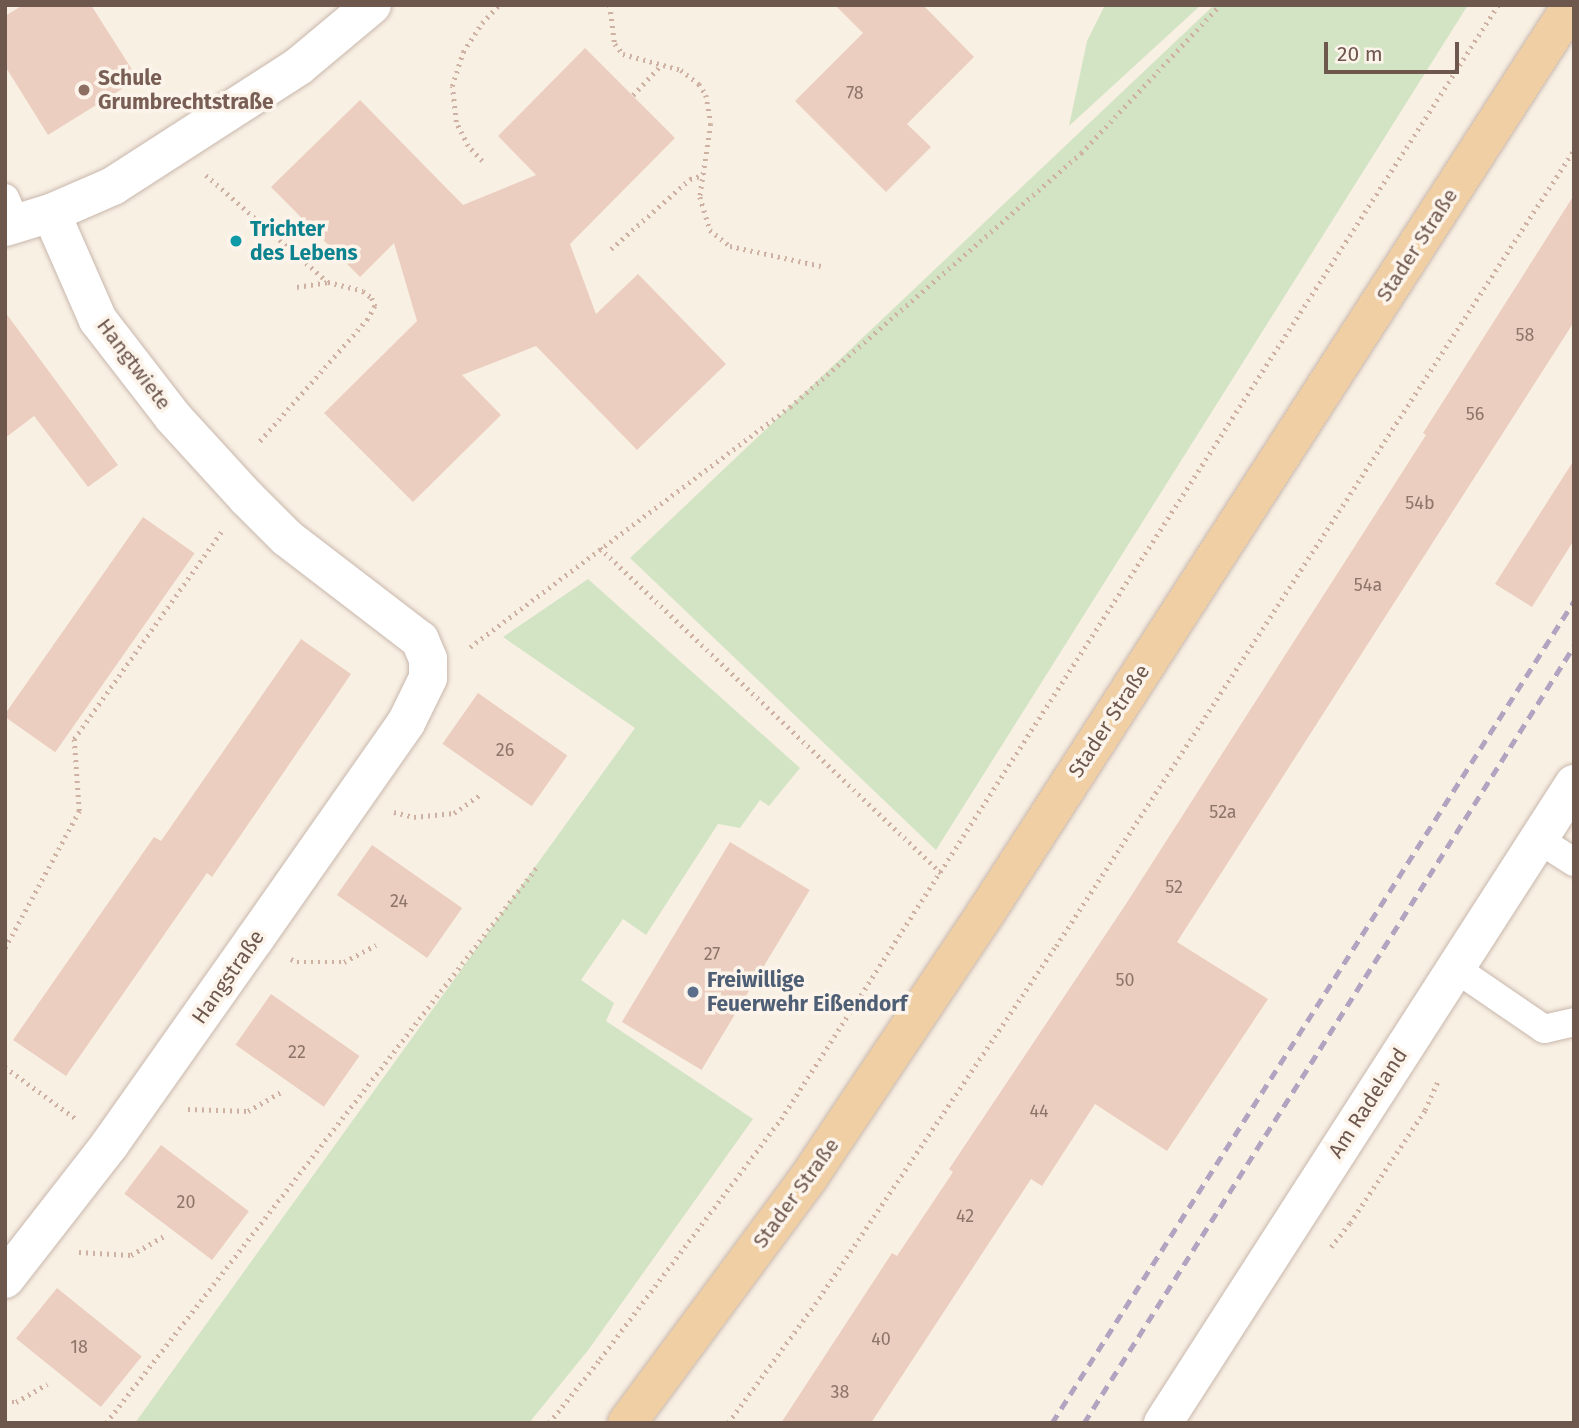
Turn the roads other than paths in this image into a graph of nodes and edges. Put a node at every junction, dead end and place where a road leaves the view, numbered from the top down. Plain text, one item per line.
1 (372, 5) edge
2 (1572, 5) edge
3 (19, 215) edge
4 (428, 663) joint
5 (1574, 784) edge
6 (1538, 839) junction
7 (1574, 862) edge
8 (1455, 968) junction
9 (1574, 1022) edge
10 (5, 1279) edge
11 (626, 1423) edge
12 (1163, 1423) edge

1 - 3 street
2 - 11 main road, Stader Straße
3 - 4 street, Hangtwiete
4 - 10 street, Hangstraße
5 - 6 street, Am Radeland
6 - 7 lane
6 - 8 street, Am Radeland
8 - 9 lane
8 - 12 street, Am Radeland

